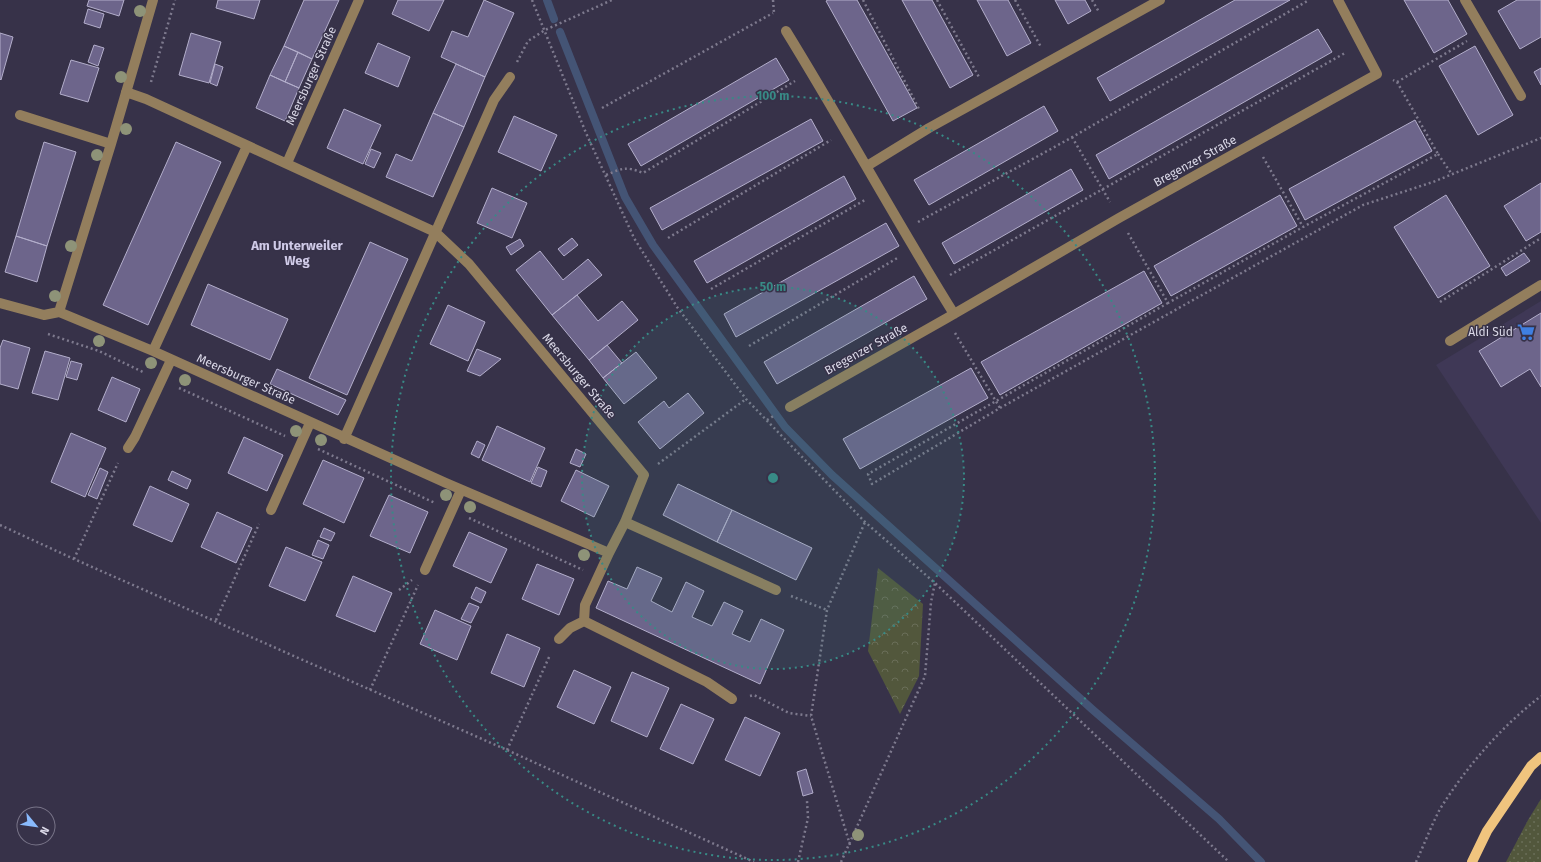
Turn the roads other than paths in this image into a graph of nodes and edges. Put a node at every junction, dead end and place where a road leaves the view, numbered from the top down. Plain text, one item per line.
1 (153, 0) edge
2 (360, 0) edge
3 (1160, 0) edge
4 (1338, 0) edge
5 (1465, 0) edge
6 (786, 32) dead end
7 (510, 78) road end
8 (126, 92) junction
9 (1521, 96) dead end
10 (20, 115) dead end
11 (111, 144) junction
12 (247, 146) junction
13 (287, 163) junction
14 (867, 166) junction
15 (435, 232) junction
16 (1541, 285) edge
17 (0, 303) edge
18 (59, 312) junction
19 (950, 316) junction
20 (1450, 341) dead end
21 (153, 351) junction
22 (171, 360) junction
23 (790, 406) dead end
24 (310, 423) junction
25 (344, 438) junction
26 (128, 448) road end
27 (461, 490) junction
28 (272, 510) road end
29 (625, 522) junction
30 (609, 553) junction
31 (425, 570) road end
32 (776, 590) road end
33 (584, 621) junction
34 (559, 639) road end
35 (732, 699) road end
36 (1541, 758) edge
37 (1472, 862) edge

1 - 8 street
2 - 13 street, Meersburger Straße
3 - 14 street
4 - 19 street, Bregenzer Straße
5 - 9 street
6 - 14 street
7 - 15 street
8 - 11 street
8 - 12 street, Meersburger Straße
10 - 11 street
11 - 18 street
12 - 13 street, Meersburger Straße
12 - 21 street
13 - 15 street, Meersburger Straße
14 - 19 street
15 - 25 street
15 - 29 street, Meersburger Straße
16 - 20 street
17 - 18 street, Meersburger Straße
18 - 21 street, Meersburger Straße
19 - 23 street, Bregenzer Straße
21 - 22 street, Meersburger Straße
22 - 24 street, Meersburger Straße
22 - 26 street
24 - 25 street, Meersburger Straße
24 - 28 street
25 - 27 street, Meersburger Straße
27 - 30 street, Meersburger Straße
27 - 31 street
29 - 30 street
29 - 32 street
30 - 33 street
33 - 34 street
33 - 35 street
36 - 37 main road

